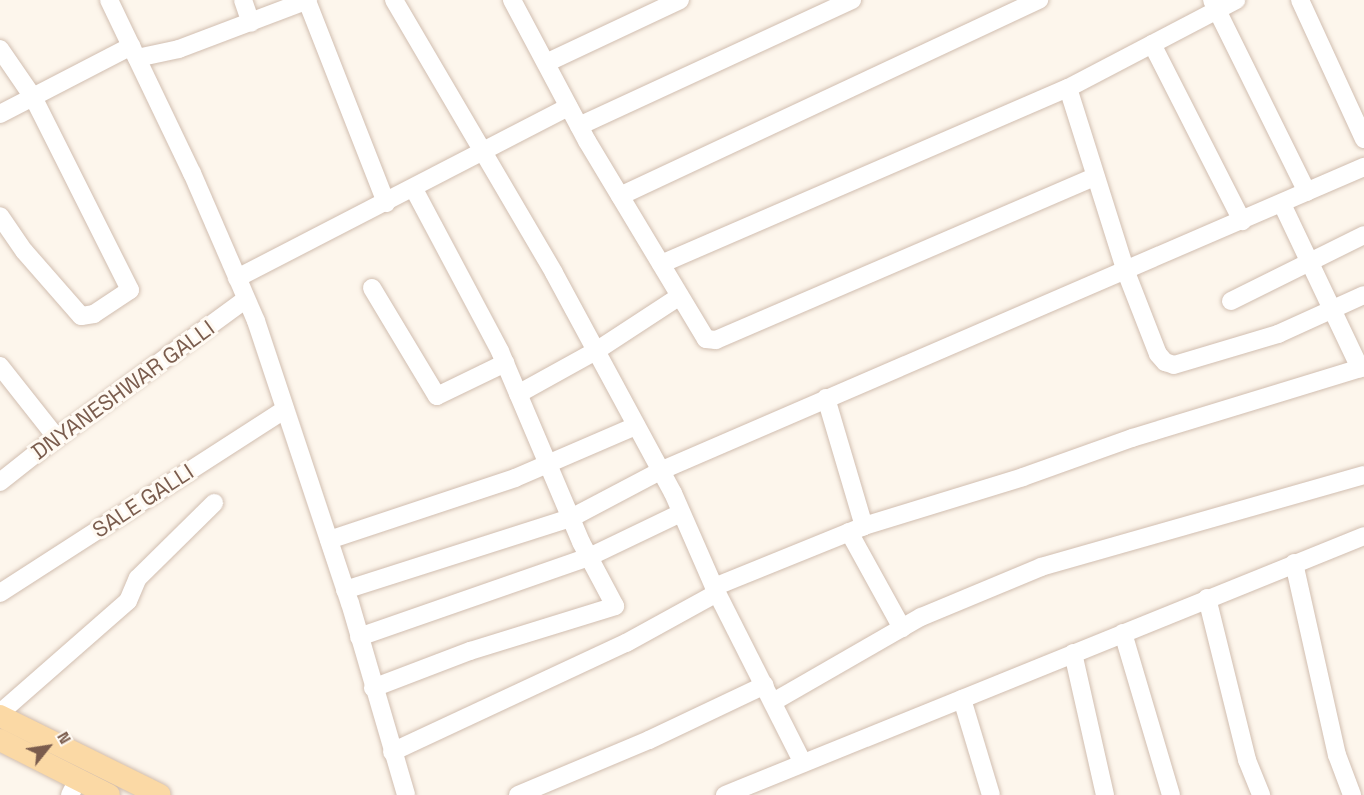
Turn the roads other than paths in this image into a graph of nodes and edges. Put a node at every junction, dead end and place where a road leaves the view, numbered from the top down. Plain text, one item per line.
1 (109, 0) edge
2 (243, 0) edge
3 (307, 0) edge
4 (394, 0) edge
5 (512, 0) edge
6 (680, 0) edge
7 (852, 0) edge
8 (1040, 0) edge
9 (1236, 0) edge
10 (1300, 0) edge
11 (1215, 5) edge
12 (251, 23) junction
13 (1152, 44) junction
14 (0, 49) edge
15 (134, 52) junction
16 (546, 63) junction
17 (1068, 88) junction
18 (33, 97) junction
19 (569, 107) junction
20 (0, 114) edge
21 (579, 126) junction
22 (1364, 139) edge
23 (483, 154) junction
24 (1364, 167) edge
25 (1095, 177) junction
26 (414, 189) junction
27 (1307, 192) junction
28 (620, 196) junction
29 (386, 203) junction
30 (1282, 204) junction
31 (0, 216) edge
32 (1242, 221) junction
33 (1364, 235) edge
34 (1310, 262) junction
35 (661, 264) junction
36 (1126, 272) junction
37 (237, 278) junction
38 (372, 288) dead end
39 (1364, 296) edge
40 (680, 297) junction
41 (246, 299) junction
42 (1231, 301) dead end
43 (1333, 312) junction
44 (596, 351) junction
45 (505, 363) junction
46 (0, 366) edge
47 (1362, 367) edge
48 (518, 394) junction
49 (826, 398) junction
50 (285, 409) junction
51 (636, 426) junction
52 (56, 437) junction
53 (547, 464) junction
54 (660, 471) junction
55 (1364, 475) edge
56 (0, 482) edge
57 (214, 503) dead end
58 (681, 513) junction
59 (571, 518) junction
60 (856, 529) junction
61 (1364, 536) edge
62 (329, 540) junction
63 (589, 558) junction
64 (1294, 563) junction
65 (345, 590) junction
66 (716, 590) junction
67 (0, 592) edge
68 (1207, 598) junction
69 (902, 628) junction
70 (1123, 633) junction
71 (359, 637) junction
72 (1073, 653) junction
73 (765, 685) junction
74 (373, 688) junction
75 (962, 699) junction
76 (773, 702) junction
77 (0, 714) edge
78 (0, 740) edge
79 (392, 752) junction
80 (803, 763) junction
81 (74, 787) edge
82 (758, 789) edge
83 (109, 795) edge
84 (160, 795) edge
85 (406, 795) edge
86 (518, 795) edge
87 (725, 795) edge
88 (992, 795) edge
89 (1105, 795) edge
90 (1171, 795) edge
91 (1261, 795) edge
92 (1352, 795) edge

1 - 15 street
2 - 12 street
3 - 12 street
3 - 29 street
4 - 23 street
5 - 16 street
6 - 16 street
7 - 21 street
8 - 28 street
9 - 11 street
10 - 22 street
11 - 13 street
11 - 27 street
12 - 15 street
13 - 17 street
13 - 32 street
14 - 18 street
15 - 18 street
15 - 37 street
16 - 19 street
17 - 25 street
17 - 35 street
18 - 20 street
18 - 31 street
19 - 21 street
19 - 23 street
21 - 28 street
23 - 26 street
23 - 44 street
24 - 27 street
25 - 36 street
25 - 40 street
26 - 29 street
26 - 45 street
27 - 30 street
28 - 35 street
29 - 37 street
30 - 32 street
30 - 34 street
32 - 36 street
33 - 34 street
34 - 42 street
34 - 43 street
35 - 40 street
36 - 43 street
36 - 49 street
37 - 41 street
38 - 45 street
39 - 43 street
40 - 44 street
41 - 50 street
41 - 52 street, DNYANESHWAR GALLI
43 - 47 street
44 - 48 street
44 - 51 street
45 - 48 street
46 - 52 street
47 - 60 street
48 - 53 street
49 - 54 street
49 - 60 street
50 - 62 street
50 - 67 street, SALE GALLI
51 - 53 street
51 - 54 street
52 - 56 street, DNYANESHWAR GALLI
53 - 59 street
53 - 62 street
54 - 58 street
54 - 59 street
55 - 69 street
57 - 77 street
58 - 63 street
58 - 66 street
59 - 63 street
59 - 65 street
60 - 66 street
60 - 69 street
61 - 64 street
62 - 65 street
63 - 71 street
63 - 74 street
64 - 68 street
64 - 92 street
65 - 71 street
66 - 73 street
66 - 79 street
68 - 70 street
68 - 91 street
69 - 76 street
70 - 72 street
70 - 90 street
71 - 74 street
72 - 75 street
72 - 89 street
73 - 76 street
73 - 86 street
74 - 79 street
75 - 80 street
75 - 88 street
76 - 80 street
77 - 84 main road
78 - 81 main road
79 - 85 street
80 - 82 street
81 - 83 main road
82 - 87 street

